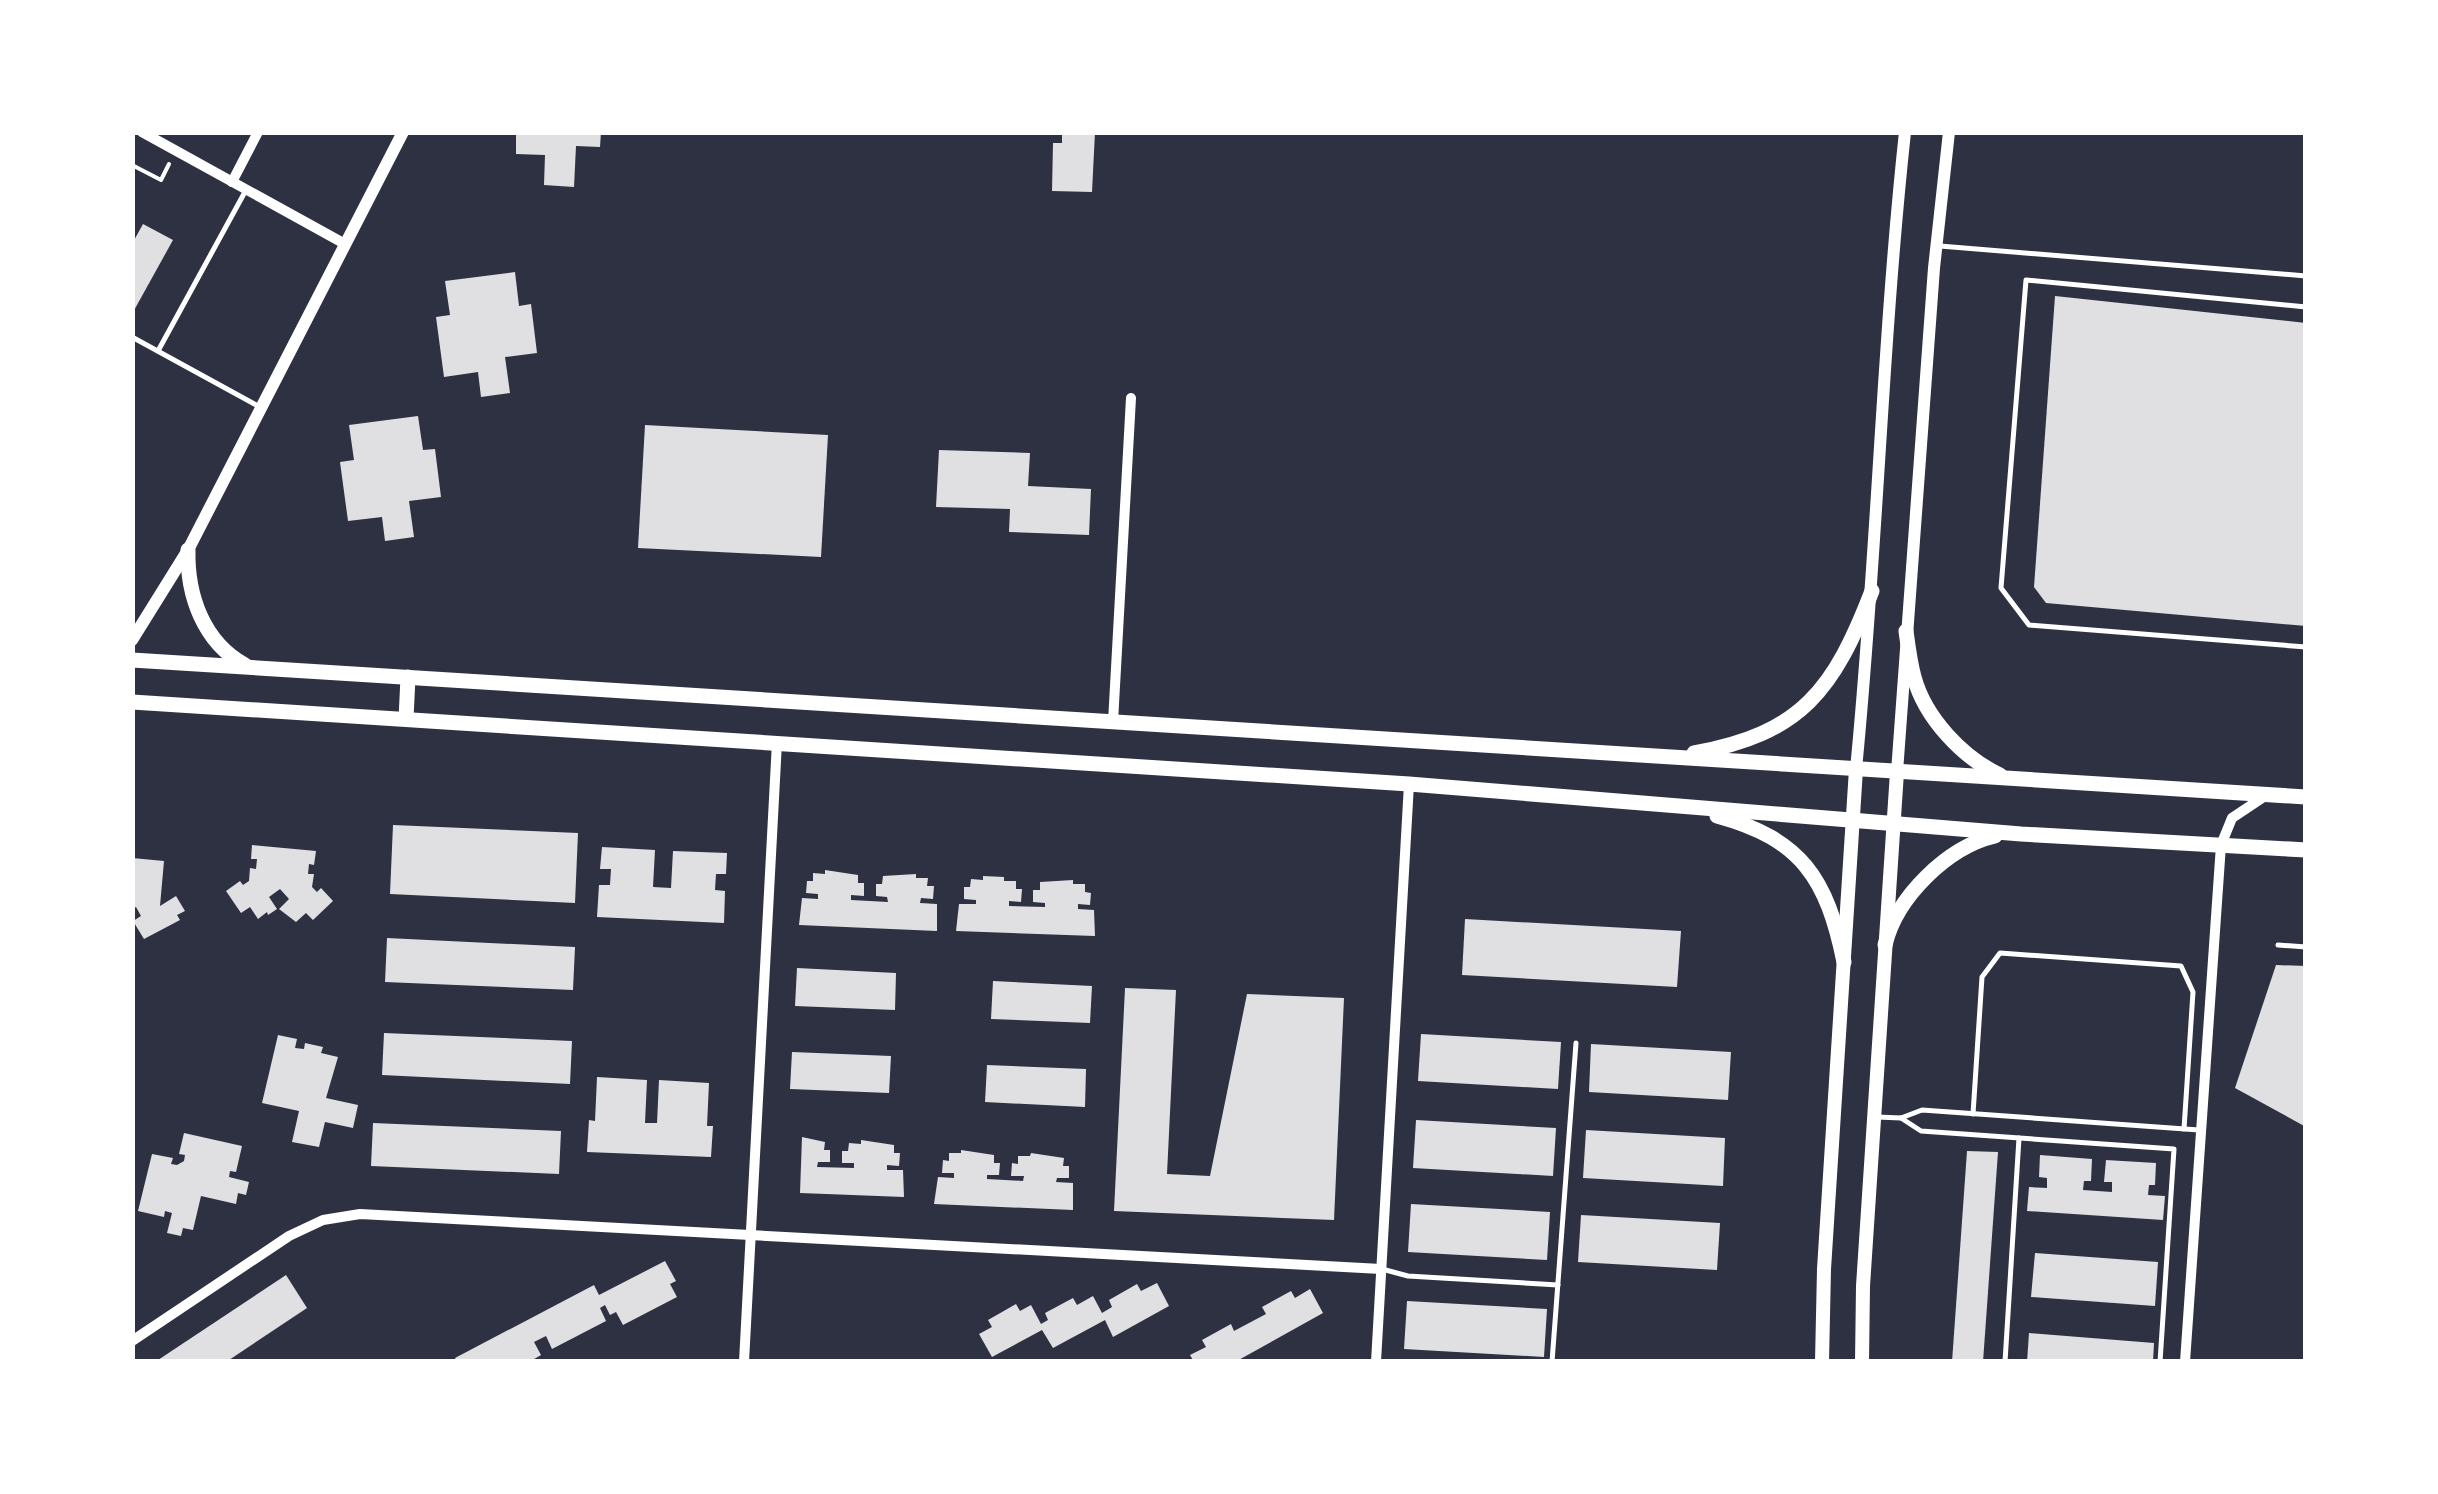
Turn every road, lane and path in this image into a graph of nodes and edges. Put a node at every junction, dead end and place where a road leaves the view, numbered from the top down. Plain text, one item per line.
1 (142, 132) edge
2 (258, 132) edge
3 (403, 132) edge
4 (1905, 132) edge
5 (1949, 132) edge
6 (132, 165) edge
7 (161, 180) dead end
8 (232, 182) junction
9 (246, 190) junction
10 (345, 244) junction
11 (1936, 246) junction
12 (2306, 276) edge
13 (2306, 307) edge
14 (132, 337) edge
15 (158, 351) junction
16 (1132, 398) dead end
17 (261, 407) junction
18 (188, 550) junction
19 (1872, 591) junction
20 (1906, 631) junction
21 (132, 640) edge
22 (2306, 648) edge
23 (132, 660) edge
24 (248, 667) junction
25 (408, 677) junction
26 (132, 702) edge
27 (406, 719) junction
28 (1113, 722) junction
29 (777, 742) junction
30 (1670, 757) junction
31 (1856, 769) junction
32 (1896, 772) junction
33 (2008, 778) junction
34 (1409, 784) junction
35 (2269, 795) junction
36 (2306, 797) edge
37 (1675, 804) junction
38 (1852, 820) junction
39 (1894, 824) junction
40 (2022, 834) junction
41 (2221, 845) junction
42 (2306, 850) edge
43 (2278, 945) dead end
44 (1885, 946) junction
45 (2306, 947) edge
46 (1844, 962) junction
47 (1576, 1043) dead end
48 (1973, 1114) junction
49 (1874, 1117) junction
50 (1902, 1118) junction
51 (2184, 1129) junction
52 (2202, 1131) junction
53 (2019, 1138) junction
54 (750, 1234) junction
55 (1381, 1269) junction
56 (1558, 1285) junction
57 (132, 1342) edge
58 (744, 1362) edge
59 (1376, 1362) edge
60 (1552, 1362) edge
61 (1822, 1362) edge
62 (1862, 1362) edge
63 (2005, 1362) edge
64 (2160, 1362) edge
65 (2185, 1362) edge

1 - 8 street
2 - 8 street
3 - 10 street
4 - 19 street
5 - 11 street
6 - 7 path
8 - 9 street
9 - 10 street
9 - 15 lane
10 - 17 street
11 - 12 lane
11 - 20 street
13 - 22 lane
14 - 15 lane
15 - 17 lane
16 - 28 street
17 - 18 street
18 - 21 street
18 - 24 main road
19 - 30 main road
19 - 31 street
20 - 32 street
20 - 33 main road
23 - 24 main road
24 - 25 main road
25 - 27 main road
25 - 28 main road
26 - 27 main road
27 - 29 main road
28 - 30 main road
29 - 34 main road
29 - 54 street
30 - 31 main road
31 - 32 main road
31 - 38 main road
32 - 33 main road
32 - 39 main road
33 - 35 main road
34 - 37 main road
34 - 55 street
35 - 36 main road
35 - 41 street
37 - 38 main road
37 - 46 main road
38 - 39 main road
38 - 46 main road
39 - 40 main road
39 - 44 main road
40 - 41 main road
40 - 44 main road
41 - 42 main road
41 - 52 street
43 - 45 lane
44 - 49 main road
46 - 61 main road
47 - 56 lane
48 - 50 lane
48 - 51 lane
48 - 51 lane
49 - 50 lane
49 - 62 main road
50 - 53 lane
51 - 52 lane
52 - 65 street
53 - 63 lane
53 - 64 lane
54 - 55 street
54 - 57 street
54 - 58 street
55 - 56 lane
55 - 59 street
56 - 60 lane

